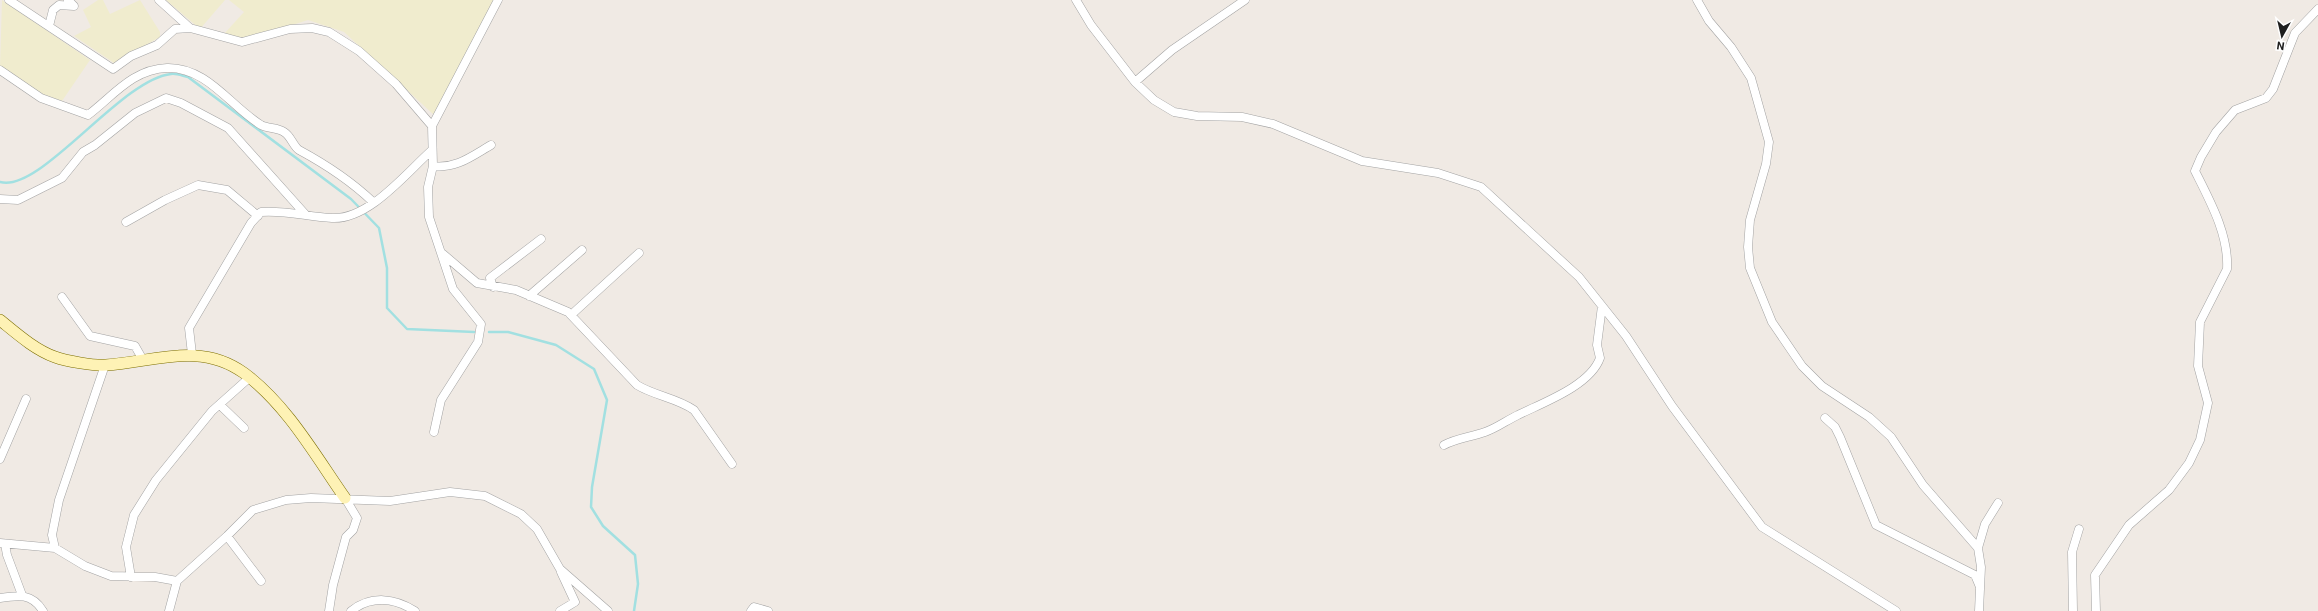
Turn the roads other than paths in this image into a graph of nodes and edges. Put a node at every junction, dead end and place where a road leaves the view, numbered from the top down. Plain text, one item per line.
1 (9, 0) edge
2 (68, 0) edge
3 (160, 0) edge
4 (498, 0) edge
5 (1076, 0) edge
6 (1245, 0) edge
7 (1697, 0) edge
8 (2318, 9) edge
9 (48, 26) junction
10 (190, 28) junction
11 (0, 70) edge
12 (1135, 82) junction
13 (432, 126) junction
14 (491, 145) dead end
15 (432, 150) junction
16 (433, 166) junction
17 (0, 199) edge
18 (370, 204) junction
19 (305, 214) junction
20 (258, 216) junction
21 (126, 222) dead end
22 (541, 239) dead end
23 (582, 250) dead end
24 (639, 253) dead end
25 (443, 254) junction
26 (493, 287) junction
27 (62, 296) dead end
28 (529, 296) junction
29 (1602, 306) junction
30 (571, 315) junction
31 (0, 320) edge
32 (192, 354) junction
33 (143, 360) junction
34 (105, 365) junction
35 (249, 378) junction
36 (26, 399) dead end
37 (220, 405) junction
38 (1825, 418) dead end
39 (244, 428) dead end
40 (434, 432) dead end
41 (1444, 445) dead end
42 (0, 459) edge
43 (732, 464) dead end
44 (345, 498) junction
45 (1998, 503) dead end
46 (2080, 529) dead end
47 (227, 536) junction
48 (3, 543) edge
49 (55, 548) junction
50 (1978, 548) junction
51 (560, 569) junction
52 (131, 577) junction
53 (177, 581) junction
54 (261, 581) dead end
55 (1981, 590) junction
56 (22, 595) junction
57 (0, 598) edge
58 (43, 611) edge
59 (168, 611) edge
60 (329, 611) edge
61 (351, 611) edge
62 (415, 611) edge
63 (560, 611) edge
64 (608, 611) edge
65 (750, 611) edge
66 (768, 611) edge
67 (1896, 611) edge
68 (1979, 611) edge
69 (2073, 611) edge
70 (2096, 611) edge

1 - 9 street
2 - 9 street
3 - 10 street
4 - 13 street
5 - 12 street
6 - 12 street
7 - 50 street
8 - 70 street
9 - 10 street
10 - 13 street
11 - 18 street
12 - 29 street
13 - 15 street
14 - 16 street
15 - 16 street
15 - 18 street
16 - 25 street
17 - 19 street
18 - 19 street
19 - 20 street
20 - 21 street
20 - 32 street
22 - 26 street
23 - 28 street
24 - 30 street
25 - 26 street
25 - 40 street
26 - 28 street
27 - 33 street
28 - 30 street
29 - 41 street
29 - 67 street
30 - 43 street
31 - 34 street
32 - 33 street
32 - 35 street
33 - 34 street
34 - 49 street
35 - 37 street
35 - 44 street
36 - 42 street
37 - 39 street
37 - 52 street
38 - 55 street
44 - 47 street
44 - 51 street
44 - 60 street
45 - 50 street
46 - 69 street
47 - 53 street
47 - 54 street
48 - 49 street
48 - 56 street
49 - 52 street
50 - 55 street
51 - 63 street
51 - 64 street
52 - 53 street
53 - 59 street
55 - 68 street
56 - 57 street
56 - 58 street
61 - 62 street
65 - 66 street

